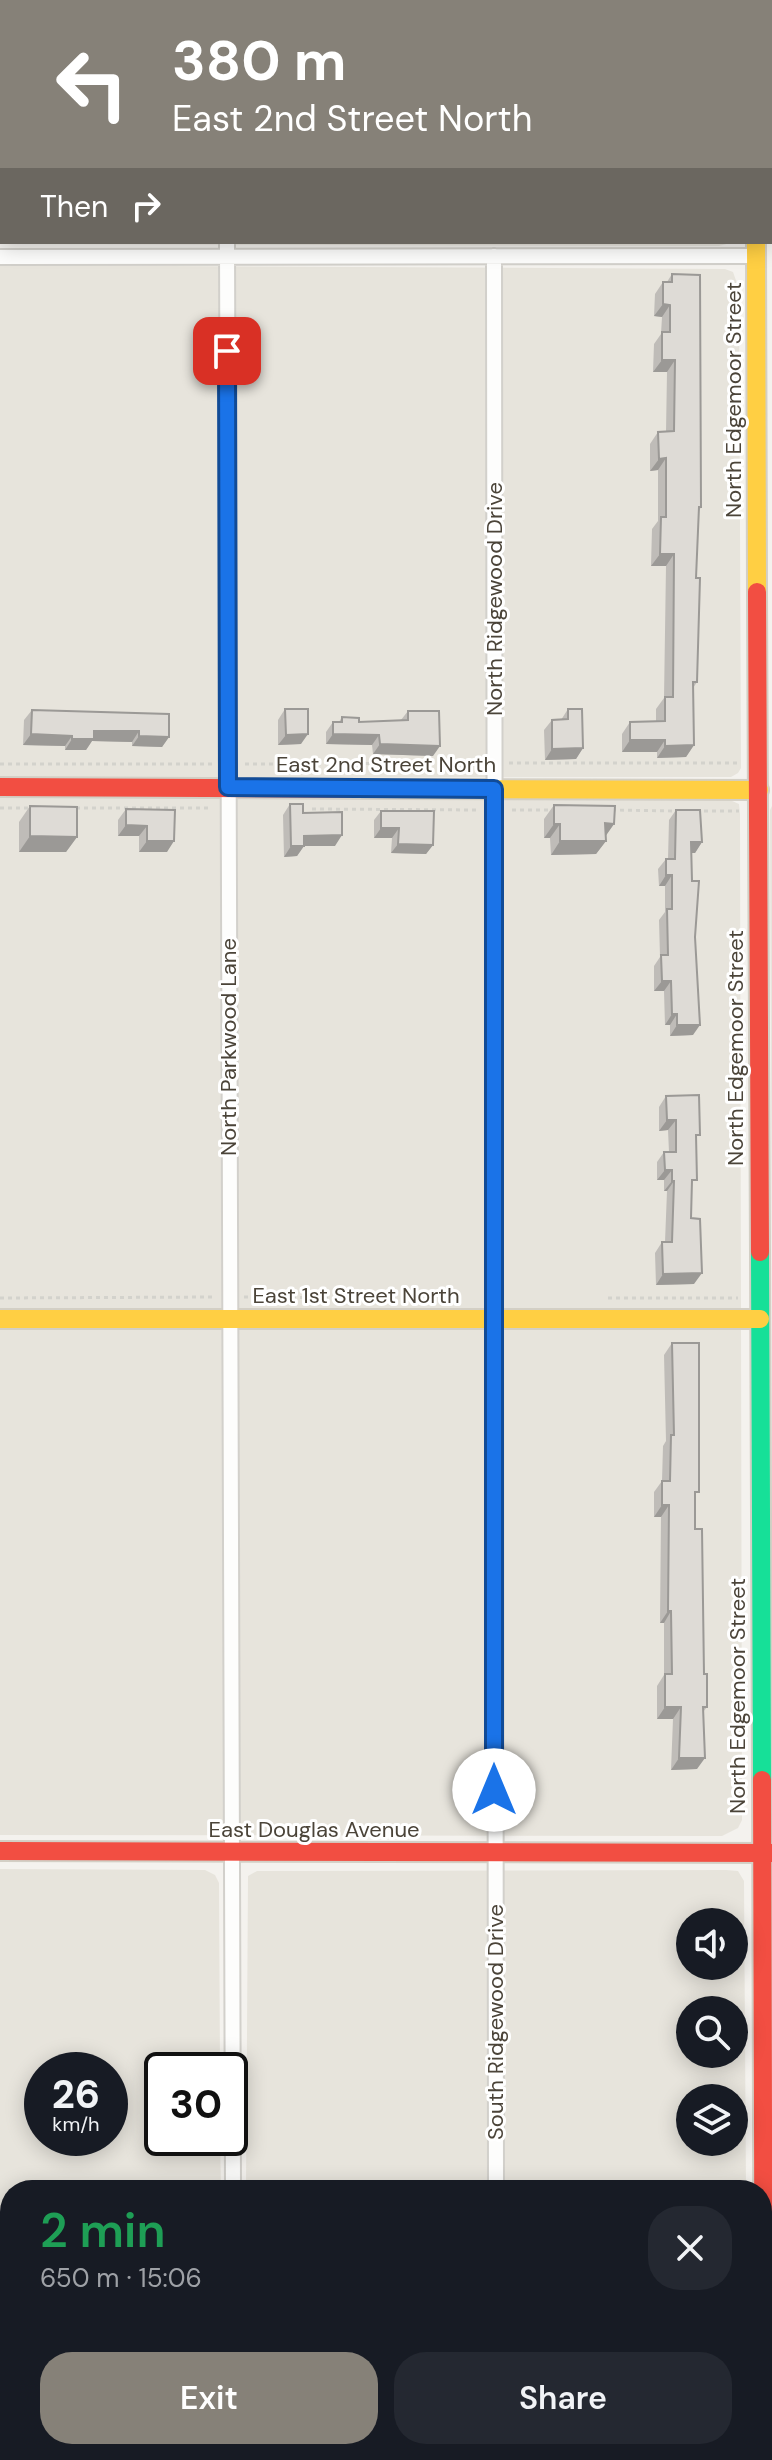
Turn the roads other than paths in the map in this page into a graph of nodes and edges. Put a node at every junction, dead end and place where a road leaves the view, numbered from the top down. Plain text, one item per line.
1 (227, 249) edge
2 (756, 249) edge
3 (494, 256) junction
4 (0, 257) edge
5 (0, 787) edge
6 (228, 787) junction
7 (494, 789) junction
8 (765, 790) edge
9 (0, 1319) edge
10 (229, 1319) junction
11 (494, 1319) junction
12 (760, 1319) junction
13 (0, 1851) edge
14 (231, 1853) junction
15 (767, 1853) edge
16 (494, 1854) junction
17 (233, 2180) edge
18 (496, 2180) edge
19 (765, 2180) edge

1 - 3 street
1 - 4 street
1 - 6 street, North Parkwood Lane
2 - 3 street
2 - 8 street, North Edgemoor Street
3 - 7 street, North Ridgewood Drive
5 - 6 street, East 2nd Street North
6 - 7 street, East 2nd Street North
6 - 10 street, North Parkwood Lane
7 - 8 street, East 2nd Street North
7 - 11 street, North Ridgewood Drive
8 - 12 street, North Edgemoor Street
9 - 10 street, East 1st Street North
10 - 11 street, East 1st Street North
10 - 14 street, North Parkwood Lane
11 - 12 street, East 1st Street North
11 - 16 street, North Ridgewood Drive
12 - 15 street, North Edgemoor Street
13 - 14 street, East Douglas Avenue
14 - 16 street, East Douglas Avenue
14 - 17 street, North Parkwood Lane
15 - 16 street, East Douglas Avenue
15 - 19 street, North Edgemoor Street
16 - 18 street, South Ridgewood Drive

